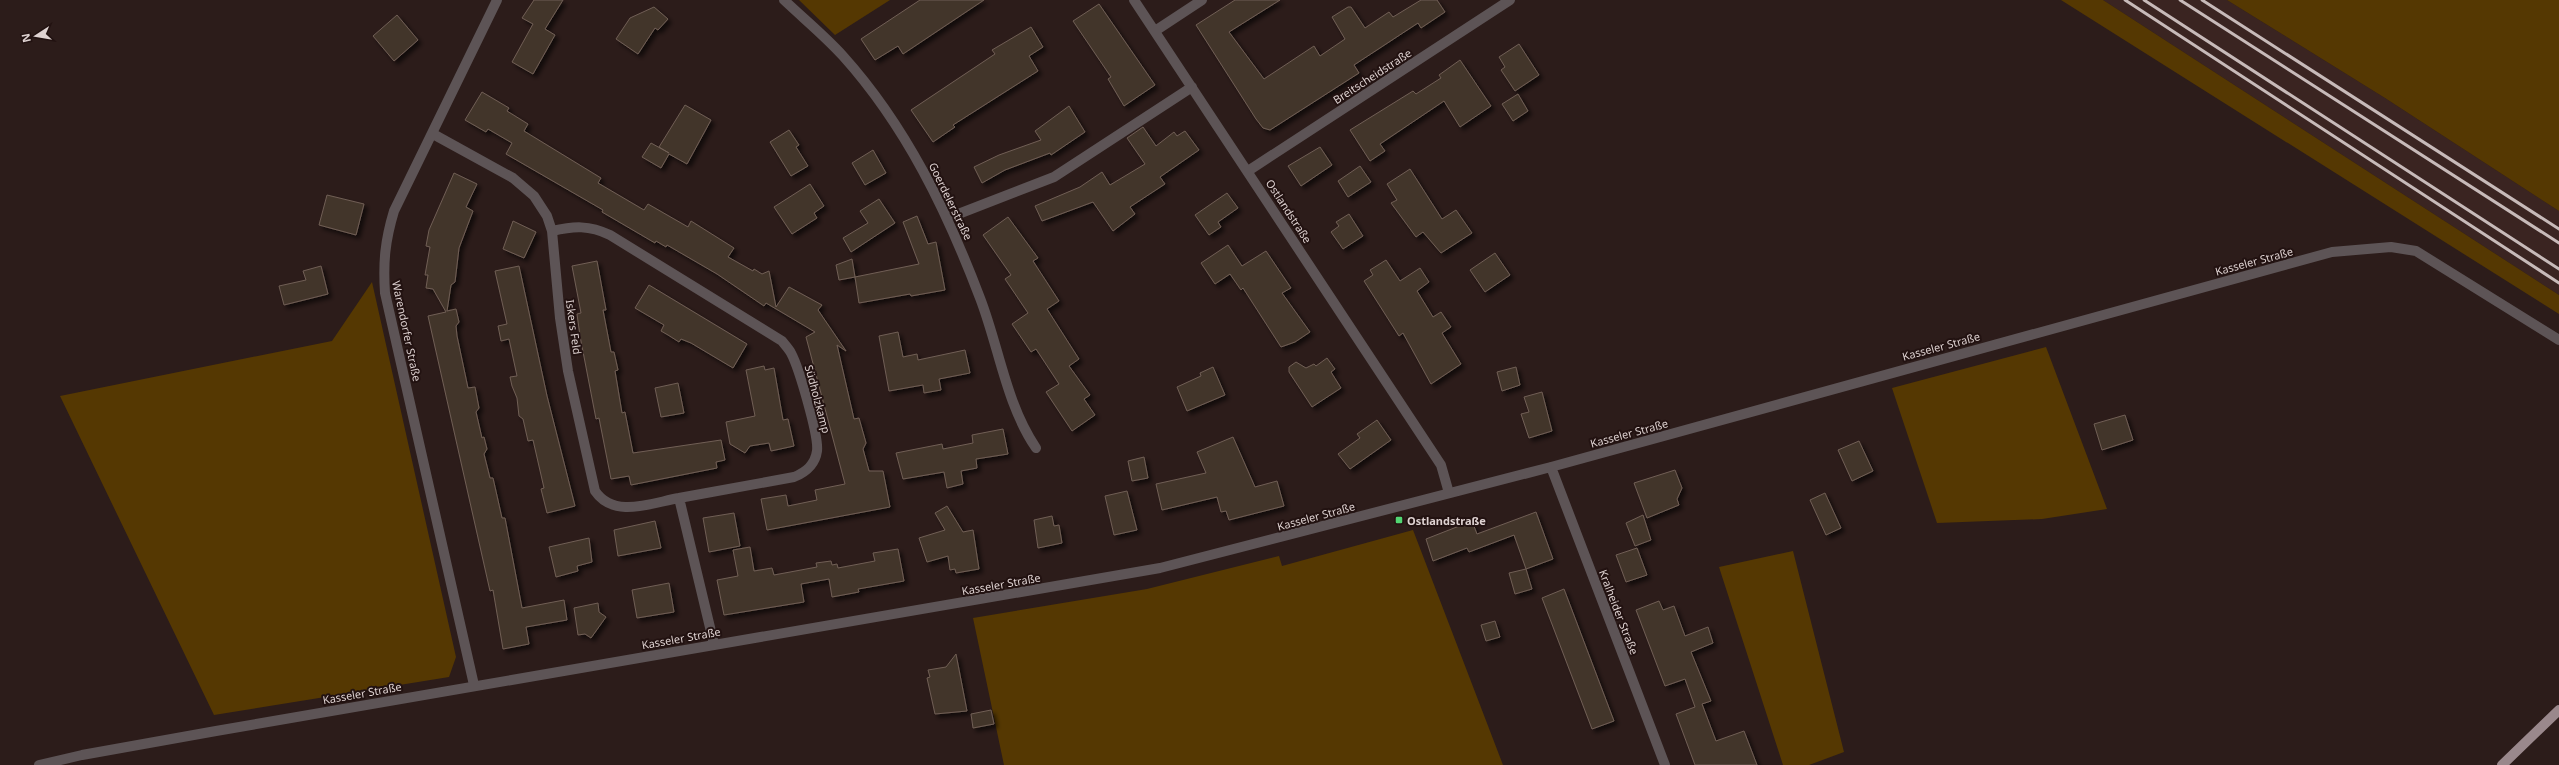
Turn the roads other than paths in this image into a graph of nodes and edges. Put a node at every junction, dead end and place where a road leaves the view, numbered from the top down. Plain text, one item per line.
1 (497, 0) edge
2 (784, 0) edge
3 (1134, 0) edge
4 (1202, 0) edge
5 (1510, 0) edge
6 (1155, 31) junction
7 (1192, 87) junction
8 (433, 134) junction
9 (1248, 171) junction
10 (948, 218) junction
11 (552, 231) junction
12 (2559, 340) edge
13 (1036, 448) dead end
14 (1551, 467) junction
15 (1449, 493) junction
16 (679, 498) junction
17 (714, 644) junction
18 (474, 685) junction
19 (2559, 710) edge
20 (39, 765) edge
21 (1665, 765) edge
22 (2502, 765) edge

1 - 8 street, Warendorfer Straße
2 - 10 street, Goerdelerstraße
3 - 6 street, Ostlandstraße
4 - 6 street
5 - 9 street, Breitscheidstraße
6 - 7 street, Ostlandstraße
7 - 9 street, Ostlandstraße
7 - 10 street
8 - 11 street, Iskers Feld
8 - 18 street, Warendorfer Straße
9 - 15 street, Ostlandstraße
10 - 13 street, Goerdelerstraße
11 - 16 street, Iskers Feld
11 - 16 street, Südholzkamp
12 - 14 street, Kasseler Straße
14 - 15 street, Kasseler Straße
14 - 21 street, Kralheider Straße
15 - 17 street, Kasseler Straße
16 - 17 street
17 - 18 street, Kasseler Straße
18 - 20 street, Kasseler Straße
19 - 22 main road

